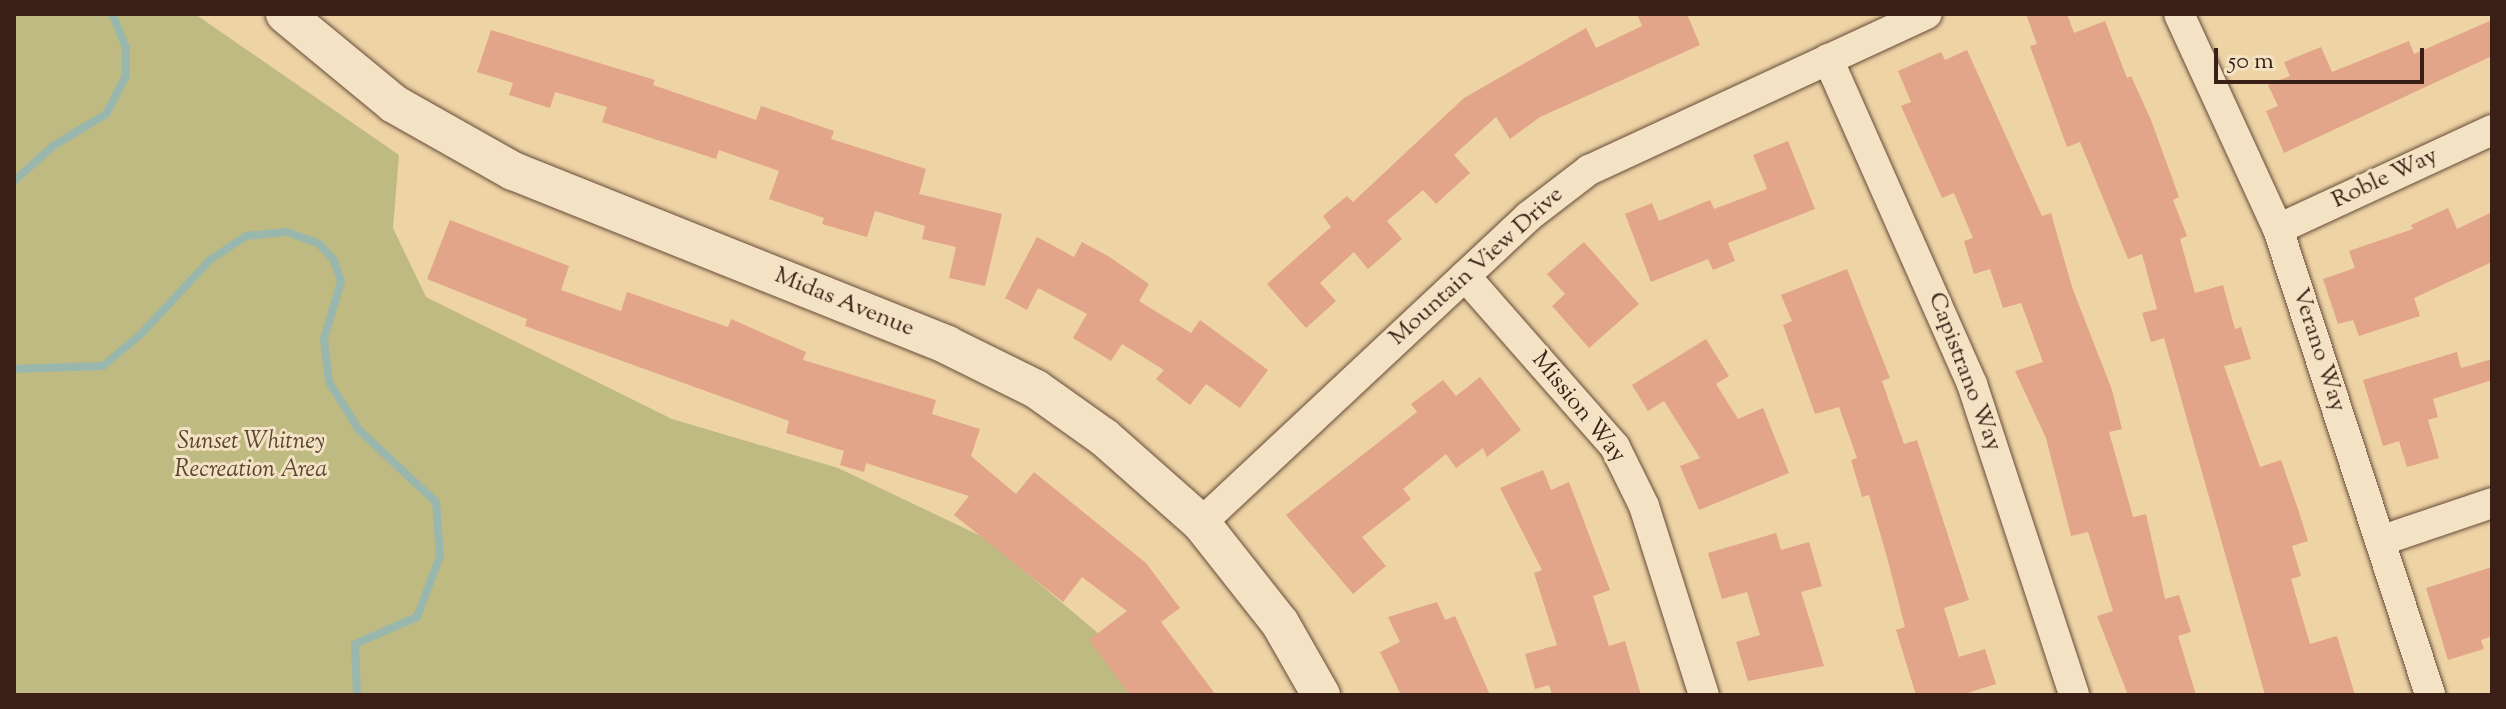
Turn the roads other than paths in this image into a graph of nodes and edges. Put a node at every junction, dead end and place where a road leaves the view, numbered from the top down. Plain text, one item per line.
1 (285, 14) edge
2 (1927, 14) edge
3 (2179, 14) edge
4 (1828, 59) junction
5 (2492, 130) edge
6 (2278, 229) junction
7 (1465, 276) junction
8 (2492, 503) edge
9 (1201, 523) junction
10 (2380, 541) junction
11 (1321, 695) edge
12 (1704, 695) edge
13 (2074, 695) edge
14 (2430, 695) edge

1 - 9 street, Midas Avenue
2 - 4 street, Mountain View Drive
3 - 6 street, Verano Way
4 - 7 street, Mountain View Drive
4 - 13 street, Capistrano Way
5 - 6 street, Roble Way
6 - 10 street, Verano Way
7 - 9 street, Mountain View Drive
7 - 12 street, Mission Way
8 - 10 street
9 - 11 street, Midas Avenue
10 - 14 street, Verano Way

